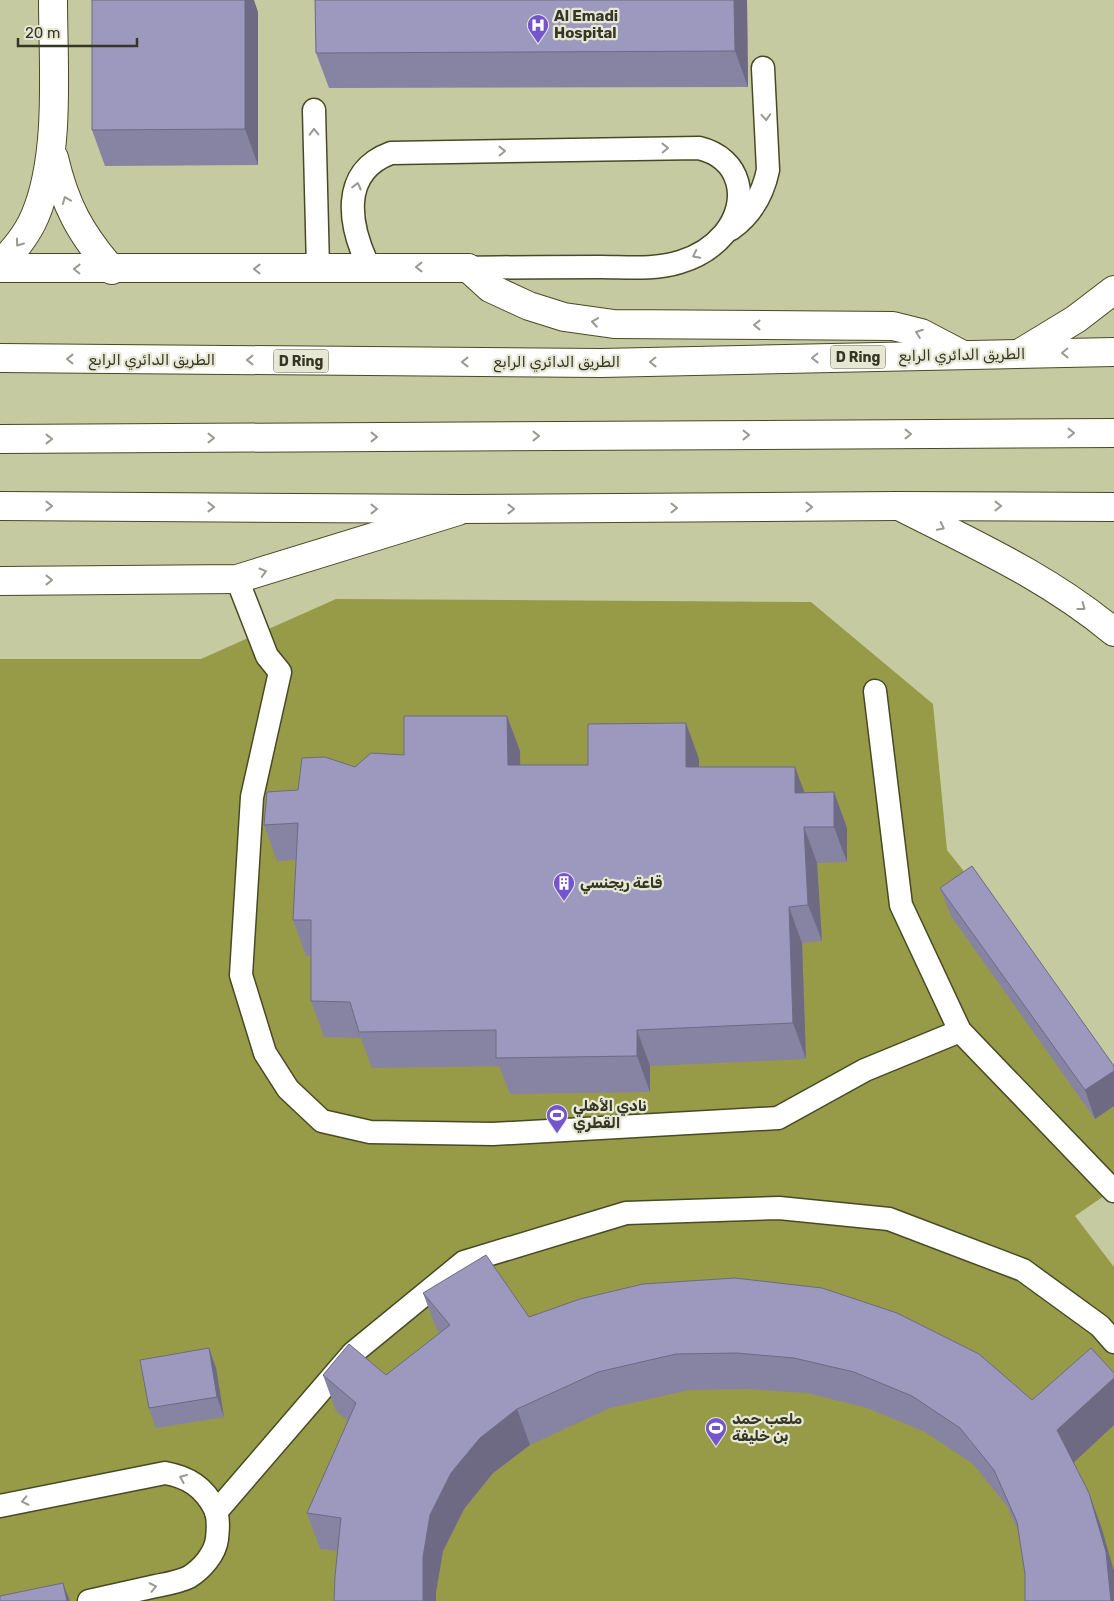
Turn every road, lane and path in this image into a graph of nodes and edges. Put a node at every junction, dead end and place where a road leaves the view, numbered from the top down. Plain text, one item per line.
1 (53, 0) edge
2 (763, 68) dead end
3 (314, 110) dead end
4 (52, 149) junction
5 (315, 211) junction
6 (353, 212) junction
7 (725, 233) junction
8 (0, 267) edge
9 (369, 267) junction
10 (318, 268) junction
11 (468, 268) junction
12 (112, 270) junction
13 (1114, 290) edge
14 (1114, 352) edge
15 (1018, 354) junction
16 (962, 355) junction
17 (0, 358) edge
18 (1114, 433) edge
19 (0, 440) edge
20 (0, 506) edge
21 (897, 506) junction
22 (1114, 507) edge
23 (463, 510) junction
24 (237, 579) junction
25 (0, 580) edge
26 (1114, 632) edge
27 (875, 691) dead end
28 (960, 1031) junction
29 (1114, 1191) edge
30 (1114, 1342) edge
31 (0, 1506) edge
32 (216, 1512) junction
33 (88, 1601) edge

1 - 4 main road
2 -> 7 lane
5 -> 3 lane
4 -> 8 main road
12 -> 4 main road
5 - 6 lane
5 - 10 lane
6 -> 7 lane
6 - 9 lane
7 -> 11 lane
12 -> 8 main road
9 - 10 main road
11 -> 9 main road
10 -> 12 main road
16 -> 11 main road
13 - 15 main road
14 -> 15 main road, الطريق الدائري الرابع / D Ring
15 - 16 main road, الطريق الدائري الرابع / D Ring
16 -> 17 main road, الطريق الدائري الرابع / D Ring
19 -> 18 main road
20 -> 23 main road
21 -> 22 main road
23 -> 21 main road
21 -> 26 main road
24 -> 23 main road
25 -> 24 main road
24 - 28 lane
27 - 28 lane
28 - 29 lane
30 - 32 lane
32 -> 31 lane
33 -> 32 lane

